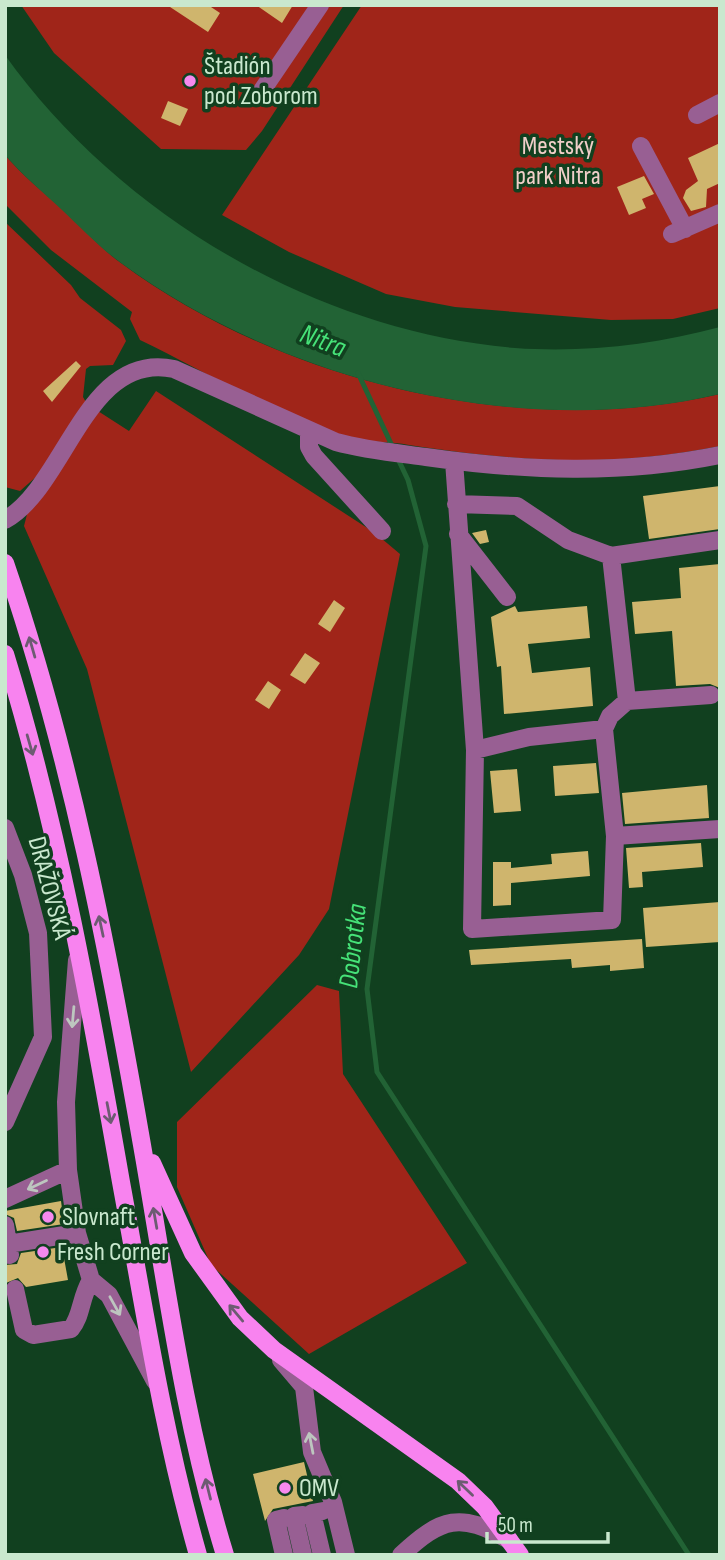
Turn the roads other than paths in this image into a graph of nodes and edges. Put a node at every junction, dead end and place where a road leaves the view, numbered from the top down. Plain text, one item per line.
1 (320, 5) edge
2 (259, 95) dead end
3 (720, 103) edge
4 (696, 115) dead end
5 (641, 146) dead end
6 (720, 213) edge
7 (309, 431) junction
8 (720, 455) edge
9 (454, 461) junction
10 (456, 504) junction
11 (5, 520) edge
12 (382, 531) dead end
13 (458, 534) junction
14 (720, 540) edge
15 (611, 556) junction
16 (5, 563) edge
17 (508, 597) dead end
18 (5, 654) edge
19 (717, 694) edge
20 (627, 701) junction
21 (604, 729) junction
22 (475, 750) junction
23 (5, 828) edge
24 (720, 829) edge
25 (615, 836) junction
26 (78, 949) junction
27 (5, 1122) edge
28 (141, 1137) junction
29 (68, 1170) junction
30 (5, 1199) edge
31 (5, 1225) edge
32 (77, 1233) junction
33 (92, 1280) junction
34 (15, 1289) dead end
35 (274, 1350) junction
36 (156, 1383) junction
37 (320, 1471) junction
38 (303, 1515) junction
39 (514, 1547) edge
40 (198, 1555) edge
41 (225, 1555) edge
42 (284, 1555) edge
43 (293, 1555) edge
44 (303, 1555) edge
45 (312, 1555) edge
46 (321, 1555) edge
47 (334, 1555) edge
48 (346, 1555) edge
49 (401, 1555) edge

1 - 2 street
3 - 4 street
5 - 6 street
7 - 9 street
7 - 11 street
7 - 12 street
8 - 9 street
9 - 10 street
10 - 13 street
10 - 15 street
13 - 17 street
13 - 22 street
14 - 15 street
15 - 20 street
28 -> 16 main road
18 -> 26 main road
19 - 20 street
20 - 21 street
21 - 22 street
21 - 25 street
22 - 25 street
23 - 27 street, DRAŽOVSKÁ
24 - 25 street
26 -> 29 street
26 -> 36 main road
35 -> 28 main road
41 -> 28 main road
29 -> 30 street
29 - 32 street
31 - 32 street
32 - 33 street
33 - 34 street
33 -> 36 street
37 -> 35 street
39 -> 35 main road
36 - 40 main road
37 - 38 street
37 - 48 street
38 - 42 street
38 - 43 street
38 - 44 street
38 - 45 street
38 - 46 street
38 - 47 street
39 - 49 street

